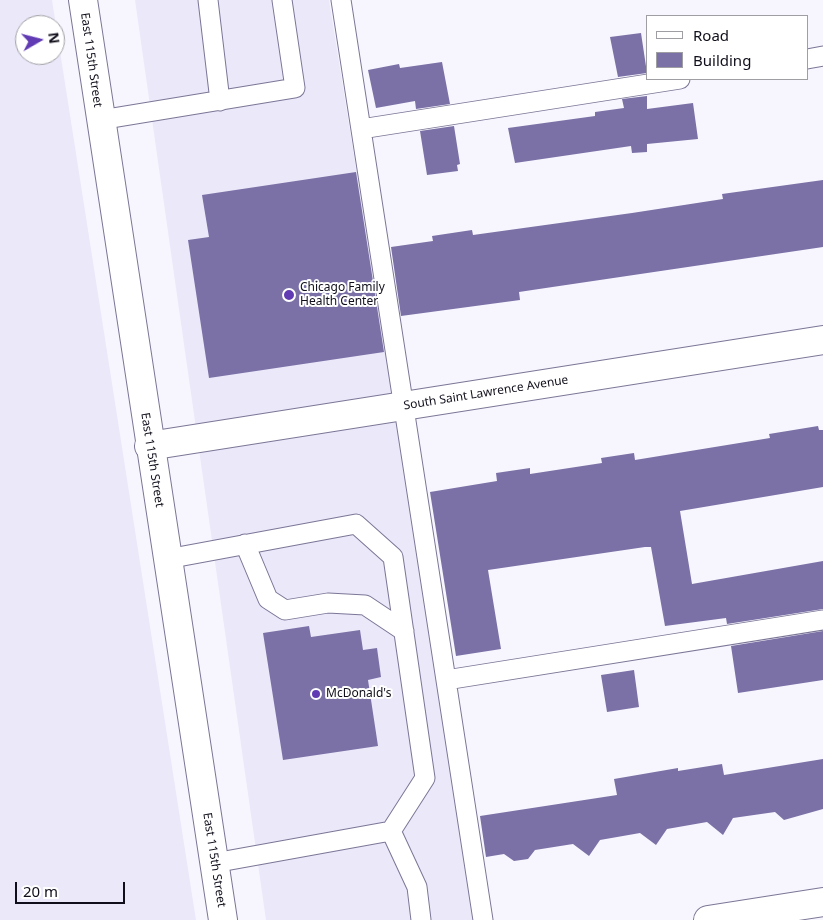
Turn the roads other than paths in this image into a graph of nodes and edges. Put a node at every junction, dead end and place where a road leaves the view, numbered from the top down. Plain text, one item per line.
1 (83, 0) edge
2 (208, 0) edge
3 (282, 0) edge
4 (341, 0) edge
5 (823, 56) edge
6 (808, 59) edge
7 (674, 80) edge
8 (220, 101) junction
9 (100, 120) junction
10 (361, 129) junction
11 (823, 340) edge
12 (404, 406) junction
13 (149, 446) junction
14 (245, 544) junction
15 (167, 559) junction
16 (823, 620) edge
17 (404, 631) junction
18 (446, 680) junction
19 (391, 831) junction
20 (214, 863) junction
21 (823, 902) edge
22 (223, 920) edge
23 (422, 920) edge
24 (484, 920) edge
25 (708, 920) edge

1 - 9 street, East 115th Street
2 - 8 lane
3 - 8 lane
4 - 10 lane
5 - 6 lane
7 - 10 lane
8 - 9 lane
9 - 13 street, East 115th Street
10 - 12 lane
11 - 12 street, South Saint Lawrence Avenue
12 - 13 street, South Saint Lawrence Avenue
12 - 18 lane
13 - 15 street, East 115th Street
14 - 15 lane
14 - 17 lane
14 - 17 lane
15 - 20 street, East 115th Street
16 - 18 lane
17 - 19 lane
18 - 24 lane
19 - 20 lane
19 - 23 lane
20 - 22 street, East 115th Street
21 - 25 street

